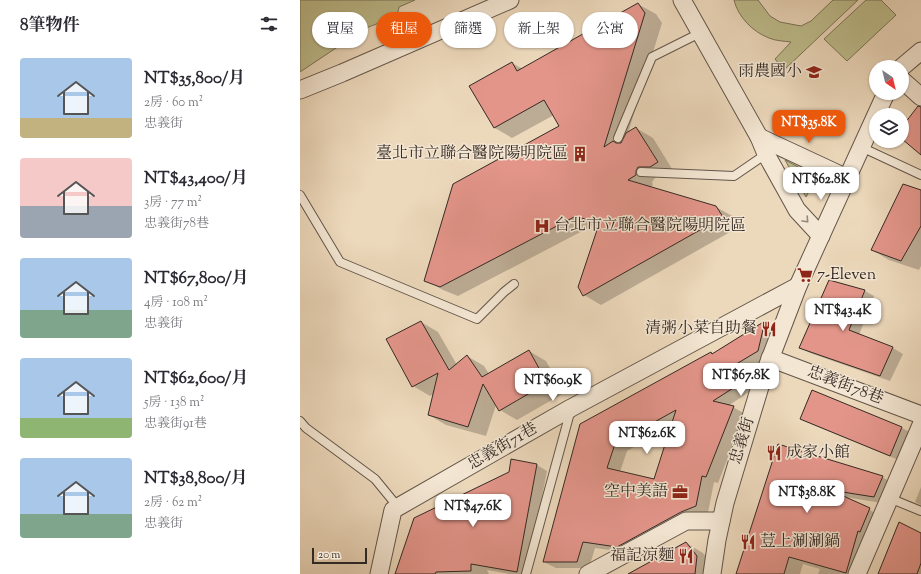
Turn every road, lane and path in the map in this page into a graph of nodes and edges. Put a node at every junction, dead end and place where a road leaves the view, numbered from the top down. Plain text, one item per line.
1 (510, 0) edge
2 (682, 0) edge
3 (700, 33) junction
4 (921, 51) edge
5 (909, 61) edge
6 (909, 86) edge
7 (300, 90) edge
8 (921, 97) edge
9 (883, 100) edge
10 (759, 137) junction
11 (618, 138) dead end
12 (861, 148) junction
13 (766, 154) junction
14 (641, 172) dead end
15 (921, 174) edge
16 (847, 178) junction
17 (300, 195) edge
18 (821, 236) junction
19 (514, 284) dead end
20 (798, 286) junction
21 (770, 358) junction
22 (571, 408) junction
23 (921, 415) edge
24 (300, 421) edge
25 (921, 425) edge
26 (889, 498) junction
27 (398, 507) junction
28 (921, 511) edge
29 (721, 521) junction
30 (379, 574) edge
31 (526, 574) edge
32 (588, 574) edge
33 (712, 574) edge
34 (857, 574) edge

1 - 7 street
2 - 3 street
3 - 10 street
3 - 11 lane
4 - 5 street
6 - 8 street
9 - 12 street, 忠義街
10 - 13 street
10 - 16 street
12 - 15 lane
12 - 16 street, 忠義街
13 - 14 lane
13 -> 18 street
16 - 18 street, 忠義街
17 - 19 lane
18 - 20 street, 忠義街
20 - 21 street, 忠義街
20 - 22 street, 忠義街71巷
21 - 23 street, 忠義街78巷
21 - 29 street, 忠義街
22 - 27 street, 忠義街71巷
22 - 31 lane
24 - 27 lane
25 - 26 street
26 - 28 lane
26 - 34 street
27 - 30 street
29 - 32 street
29 - 33 street, 忠義街

